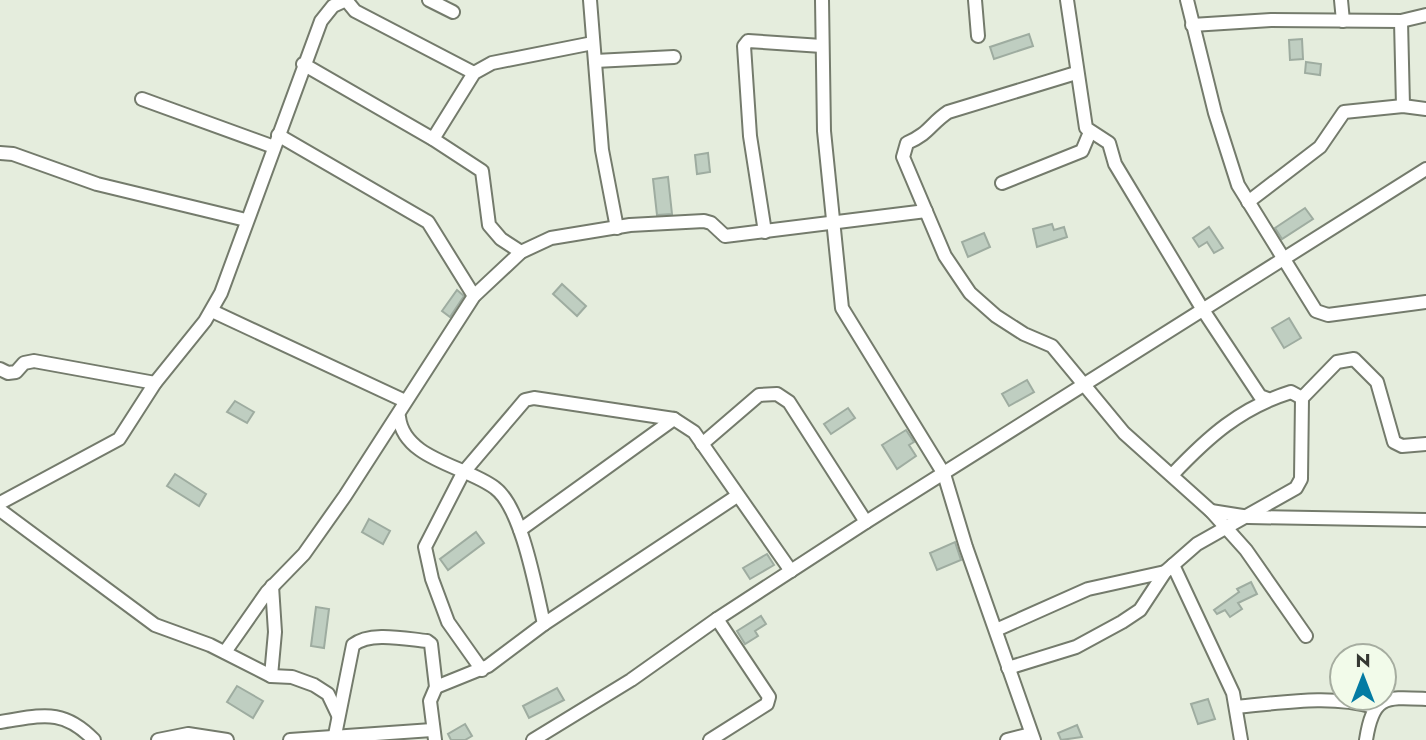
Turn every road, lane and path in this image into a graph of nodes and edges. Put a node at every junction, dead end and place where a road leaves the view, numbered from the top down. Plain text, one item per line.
1 (346, 0) edge
2 (429, 0) edge
3 (590, 0) edge
4 (822, 0) edge
5 (975, 0) edge
6 (1067, 0) edge
7 (1187, 0) edge
8 (1341, 0) edge
9 (453, 12) dead end
10 (1426, 15) edge
11 (1343, 21) junction
12 (1401, 21) junction
13 (1192, 25) junction
14 (978, 36) dead end
15 (593, 43) junction
16 (822, 46) junction
17 (674, 57) dead end
18 (595, 61) junction
19 (303, 64) junction
20 (474, 73) junction
21 (1076, 73) junction
22 (142, 99) dead end
23 (1403, 106) junction
24 (1426, 109) edge
25 (1090, 131) junction
26 (433, 139) junction
27 (276, 141) junction
28 (0, 153) edge
29 (1426, 169) edge
30 (1002, 183) dead end
31 (1248, 202) junction
32 (926, 211) junction
33 (246, 220) junction
34 (834, 223) junction
35 (617, 228) junction
36 (765, 232) junction
37 (521, 252) junction
38 (1282, 260) junction
39 (474, 296) junction
40 (1426, 302) edge
41 (1203, 310) junction
42 (212, 312) junction
43 (0, 369) edge
44 (155, 383) junction
45 (1084, 384) junction
46 (1302, 398) junction
47 (1268, 399) junction
48 (405, 401) junction
49 (399, 417) junction
50 (674, 419) junction
51 (702, 444) junction
52 (1426, 444) edge
53 (463, 473) junction
54 (944, 474) junction
55 (1172, 475) junction
56 (737, 496) junction
57 (0, 503) edge
58 (0, 510) edge
59 (1211, 511) junction
60 (1249, 517) junction
61 (1426, 520) edge
62 (866, 522) junction
63 (520, 530) junction
64 (1226, 530) junction
65 (1169, 569) junction
66 (791, 571) junction
67 (272, 586) junction
68 (717, 619) junction
69 (544, 624) junction
70 (996, 630) junction
71 (1306, 636) dead end
72 (225, 652) junction
73 (1008, 668) junction
74 (482, 670) junction
75 (271, 676) junction
76 (436, 687) junction
77 (1398, 697) edge
78 (1426, 699) edge
79 (1328, 702) edge
80 (1236, 707) junction
81 (1373, 712) edge
82 (338, 715) junction
83 (0, 722) edge
84 (335, 735) junction
85 (433, 735) edge
86 (1033, 737) edge
87 (536, 739) edge
88 (94, 740) edge
89 (158, 740) edge
90 (227, 740) edge
91 (290, 740) edge
92 (710, 740) edge
93 (1007, 740) edge
94 (1241, 740) edge
95 (1366, 740) edge

1 - 19 street
1 - 20 street
2 - 9 street
3 - 15 street
4 - 16 street
5 - 14 street
6 - 21 street
7 - 13 street
8 - 11 street
10 - 12 street
11 - 12 street
11 - 13 street
12 - 23 street
13 - 31 street
15 - 18 street
15 - 20 street
16 - 34 street
16 - 36 street
17 - 18 street
18 - 35 street
19 - 26 street
19 - 27 street
20 - 26 street
21 - 25 street
21 - 32 street
22 - 27 street
23 - 24 street
23 - 31 street
25 - 30 street
25 - 41 street
26 - 37 street
27 - 33 street
27 - 39 street
28 - 33 street
29 - 38 street
31 - 38 street
32 - 34 street
32 - 45 street
33 - 42 street
34 - 36 street
34 - 54 street
35 - 36 street
35 - 37 street
37 - 39 street
38 - 40 street
38 - 41 street
39 - 48 street
41 - 45 street
41 - 47 street
42 - 44 street
42 - 48 street
43 - 44 street
44 - 57 street
45 - 54 street
45 - 55 street
46 - 47 street
46 - 52 street
46 - 60 street
47 - 55 street
48 - 49 street
49 - 53 street
49 - 67 street
50 - 51 street
50 - 53 street
50 - 63 street
51 - 56 street
51 - 62 street
53 - 63 street
53 - 74 street
54 - 62 street
54 - 70 street
55 - 59 street
56 - 66 street
56 - 69 street
58 - 72 street
59 - 60 street
59 - 64 street
60 - 61 street
60 - 64 street
62 - 66 street
63 - 69 street
64 - 65 street
64 - 71 street
65 - 70 street
65 - 73 street
65 - 80 street
66 - 68 street
67 - 72 street
67 - 75 street
68 - 87 street
68 - 92 street
69 - 74 street
70 - 73 street
72 - 75 street
73 - 86 street
74 - 76 street
75 - 82 street
76 - 82 street
76 - 85 street
77 - 78 street
79 - 80 street
80 - 94 street
81 - 95 street
82 - 84 street
83 - 88 street
84 - 85 street
84 - 91 street
86 - 93 street
89 - 90 street

